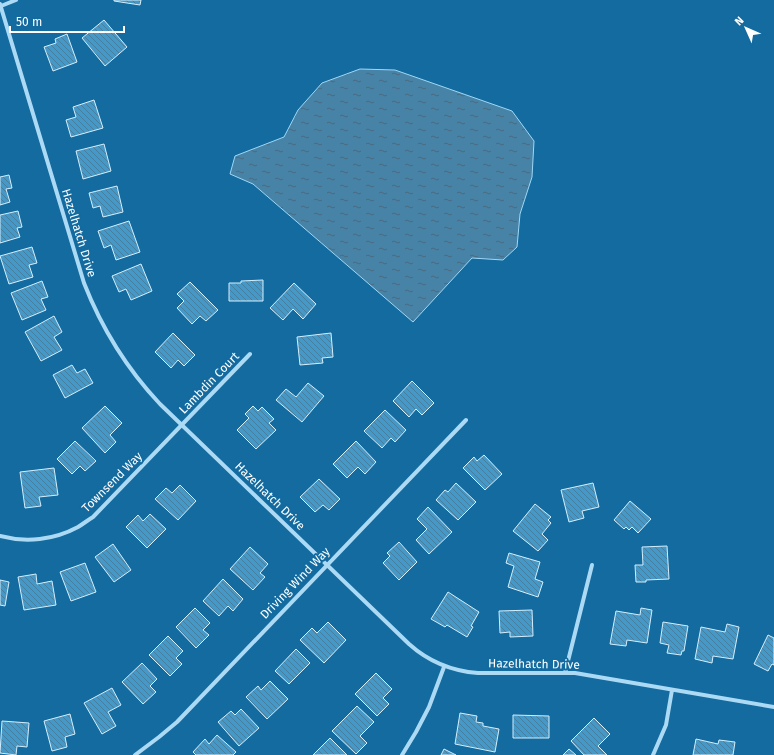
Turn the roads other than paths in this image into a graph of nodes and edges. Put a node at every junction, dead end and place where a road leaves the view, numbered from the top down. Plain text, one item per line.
1 (16, 0) edge
2 (0, 5) edge
3 (250, 354) dead end
4 (466, 420) dead end
5 (181, 425) junction
6 (0, 536) edge
7 (592, 564) dead end
8 (326, 565) junction
9 (444, 666) junction
10 (565, 673) junction
11 (672, 690) junction
12 (774, 707) edge
13 (135, 755) edge
14 (402, 755) edge
15 (653, 755) edge

1 - 2 street
2 - 5 street, Hazelhatch Drive
3 - 5 street, Lambdin Court
4 - 8 street, Driving Wind Way
5 - 6 street, Townsend Way
5 - 8 street, Hazelhatch Drive
7 - 10 street
8 - 9 street, Hazelhatch Drive
8 - 13 street, Driving Wind Way
9 - 10 street, Hazelhatch Drive
9 - 14 street
10 - 11 street, Hazelhatch Drive
11 - 12 street, Hazelhatch Drive
11 - 15 street

